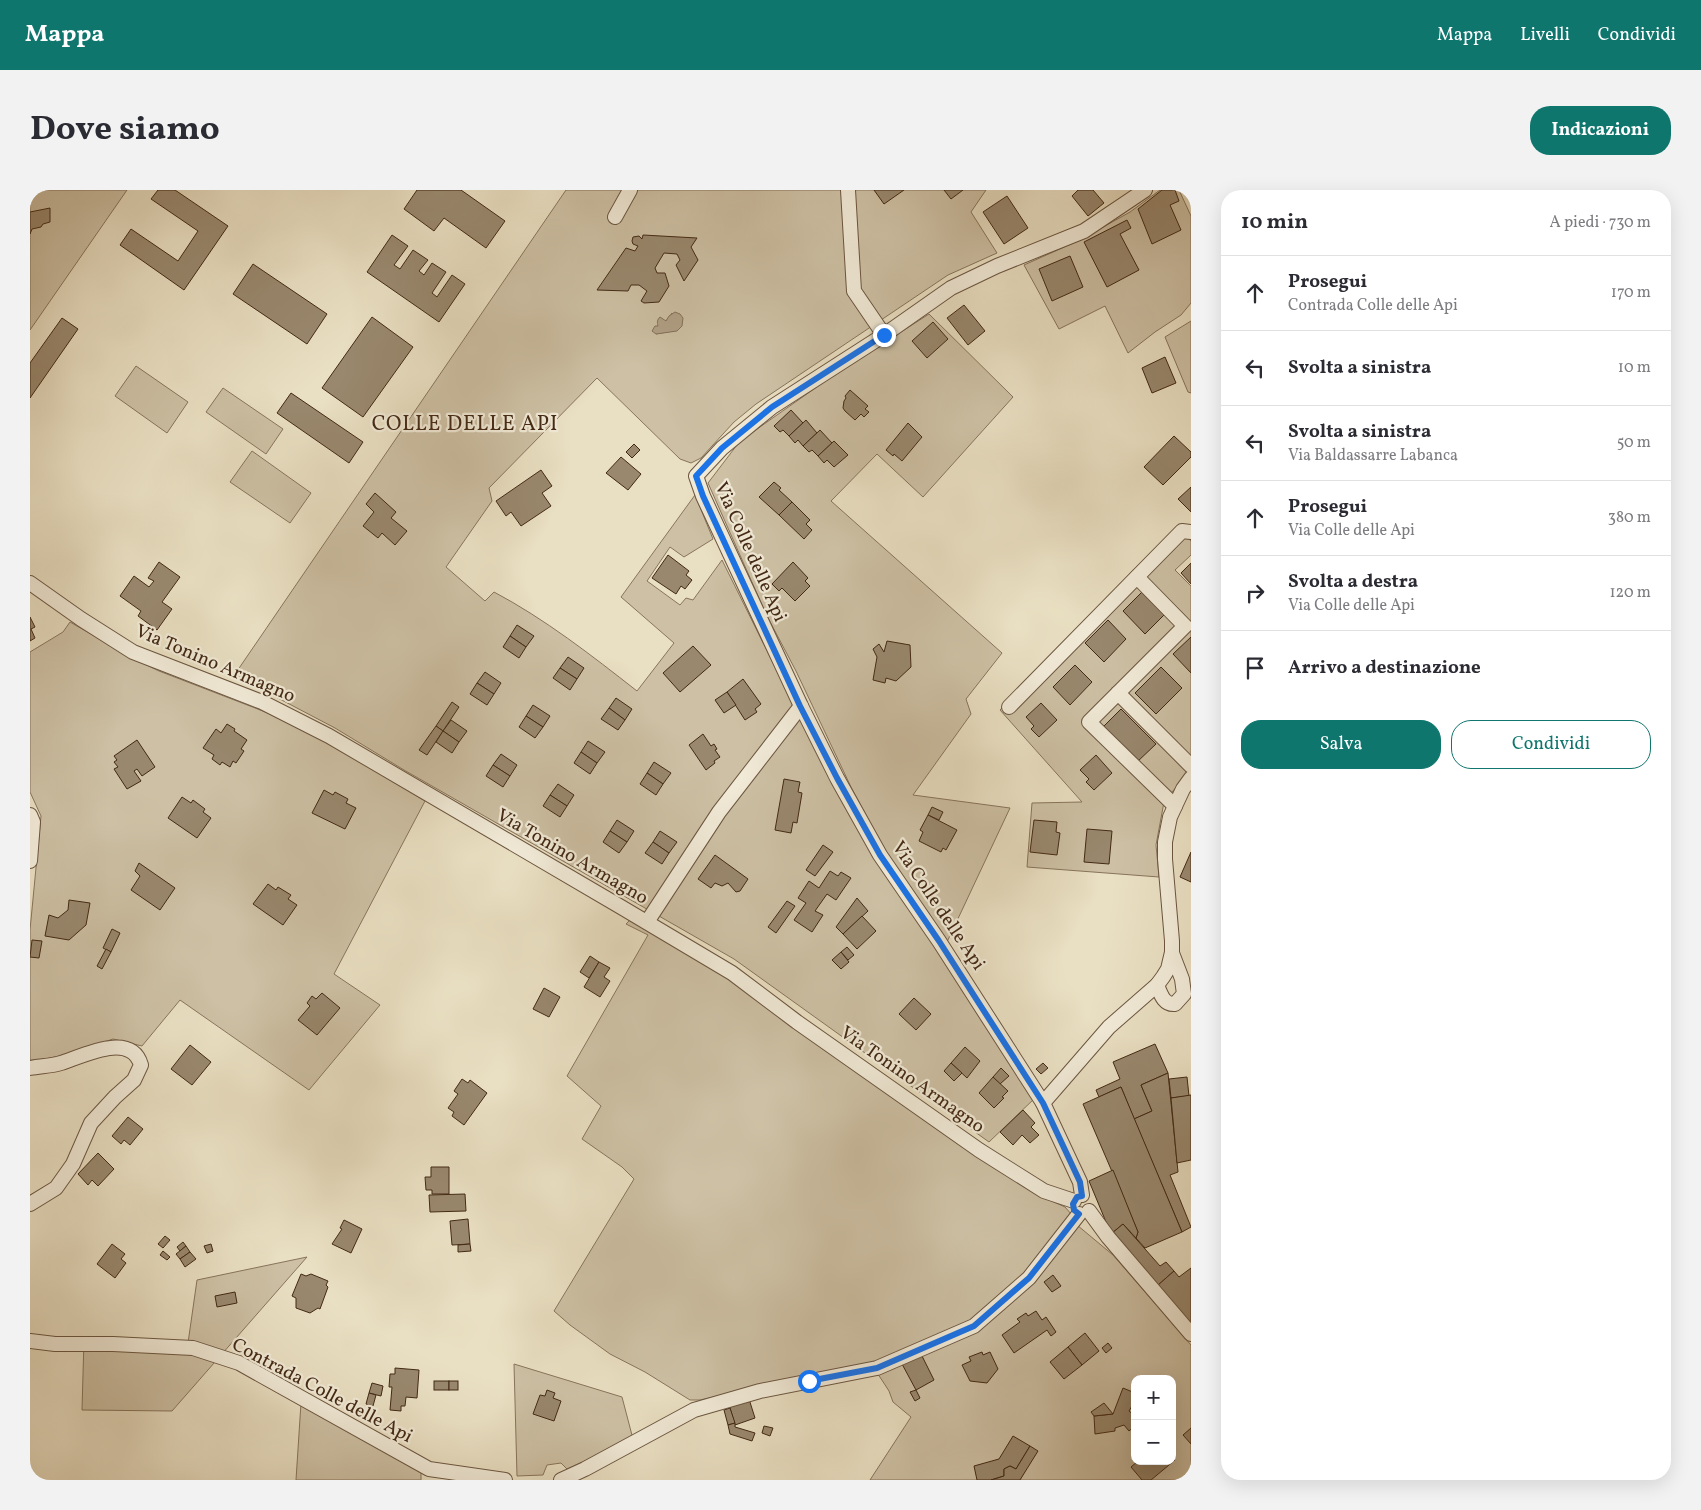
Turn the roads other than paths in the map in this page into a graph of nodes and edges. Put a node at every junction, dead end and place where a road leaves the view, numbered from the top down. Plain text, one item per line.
1 (630, 190) edge
2 (848, 190) edge
3 (1145, 190) edge
4 (616, 217) dead end
5 (884, 335) junction
6 (1191, 532) edge
7 (1137, 576) junction
8 (30, 583) edge
9 (1118, 693) junction
10 (800, 706) junction
11 (1009, 707) dead end
12 (1191, 766) edge
13 (1191, 778) edge
14 (1175, 806) junction
15 (30, 815) edge
16 (30, 861) edge
17 (647, 922) junction
18 (1172, 952) junction
19 (1157, 985) junction
20 (30, 1068) edge
21 (1043, 1103) junction
22 (30, 1204) edge
23 (1081, 1205) junction
24 (1191, 1334) edge
25 (30, 1341) edge
26 (505, 1480) edge
27 (561, 1480) edge

1 - 4 street
2 - 5 street
3 - 5 street, Via Colle delle Api
5 - 10 street, Via Colle delle Api
6 - 7 street
7 - 9 street
7 - 11 street
8 - 17 street, Via Tonino Armagno
9 - 12 street
9 - 14 street
10 - 17 street
10 - 21 street, Via Colle delle Api
13 - 14 street
14 - 18 street
15 - 16 street
17 - 23 street, Via Tonino Armagno
18 - 19 street
18 - 19 street
19 - 21 street
20 - 22 street
21 - 23 street, Via Colle delle Api
23 - 24 street
23 - 27 street
25 - 26 street, Contrada Colle delle Api

